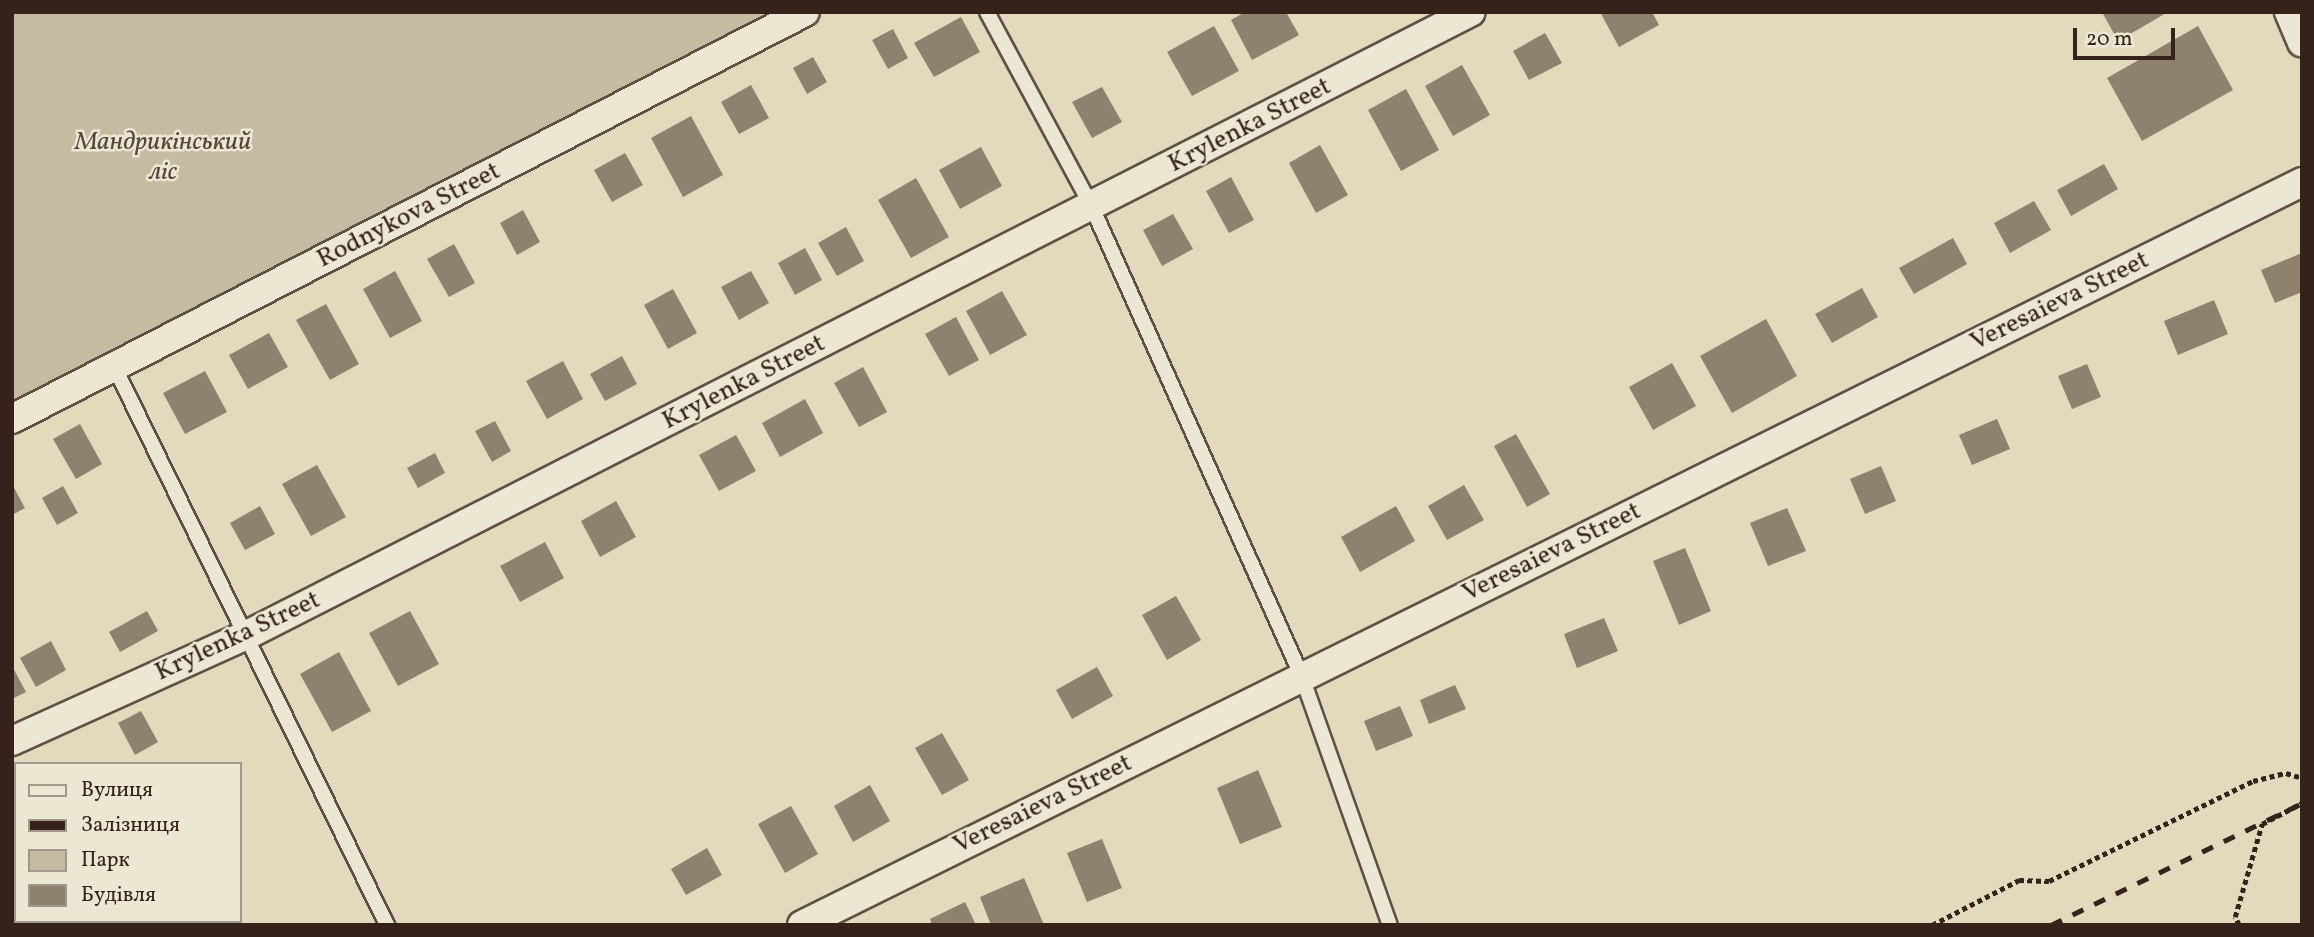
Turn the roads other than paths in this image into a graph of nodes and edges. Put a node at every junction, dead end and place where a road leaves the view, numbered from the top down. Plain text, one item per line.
1 (805, 12) edge
2 (987, 12) edge
3 (1471, 12) edge
4 (2289, 12) edge
5 (2302, 42) edge
6 (2302, 182) edge
7 (1092, 207) junction
8 (115, 368) junction
9 (12, 419) edge
10 (247, 635) junction
11 (1301, 677) junction
12 (12, 741) edge
13 (387, 925) edge
14 (802, 925) edge
15 (1390, 925) edge

1 - 8 street, Rodnykova Street
2 - 7 lane
3 - 7 street, Krylenka Street
4 - 5 street
6 - 11 street, Veresaieva Street
7 - 10 street, Krylenka Street
7 - 11 lane
8 - 9 street, Rodnykova Street
8 - 10 lane
10 - 12 street, Krylenka Street
10 - 13 lane
11 - 14 street, Veresaieva Street
11 - 15 lane

